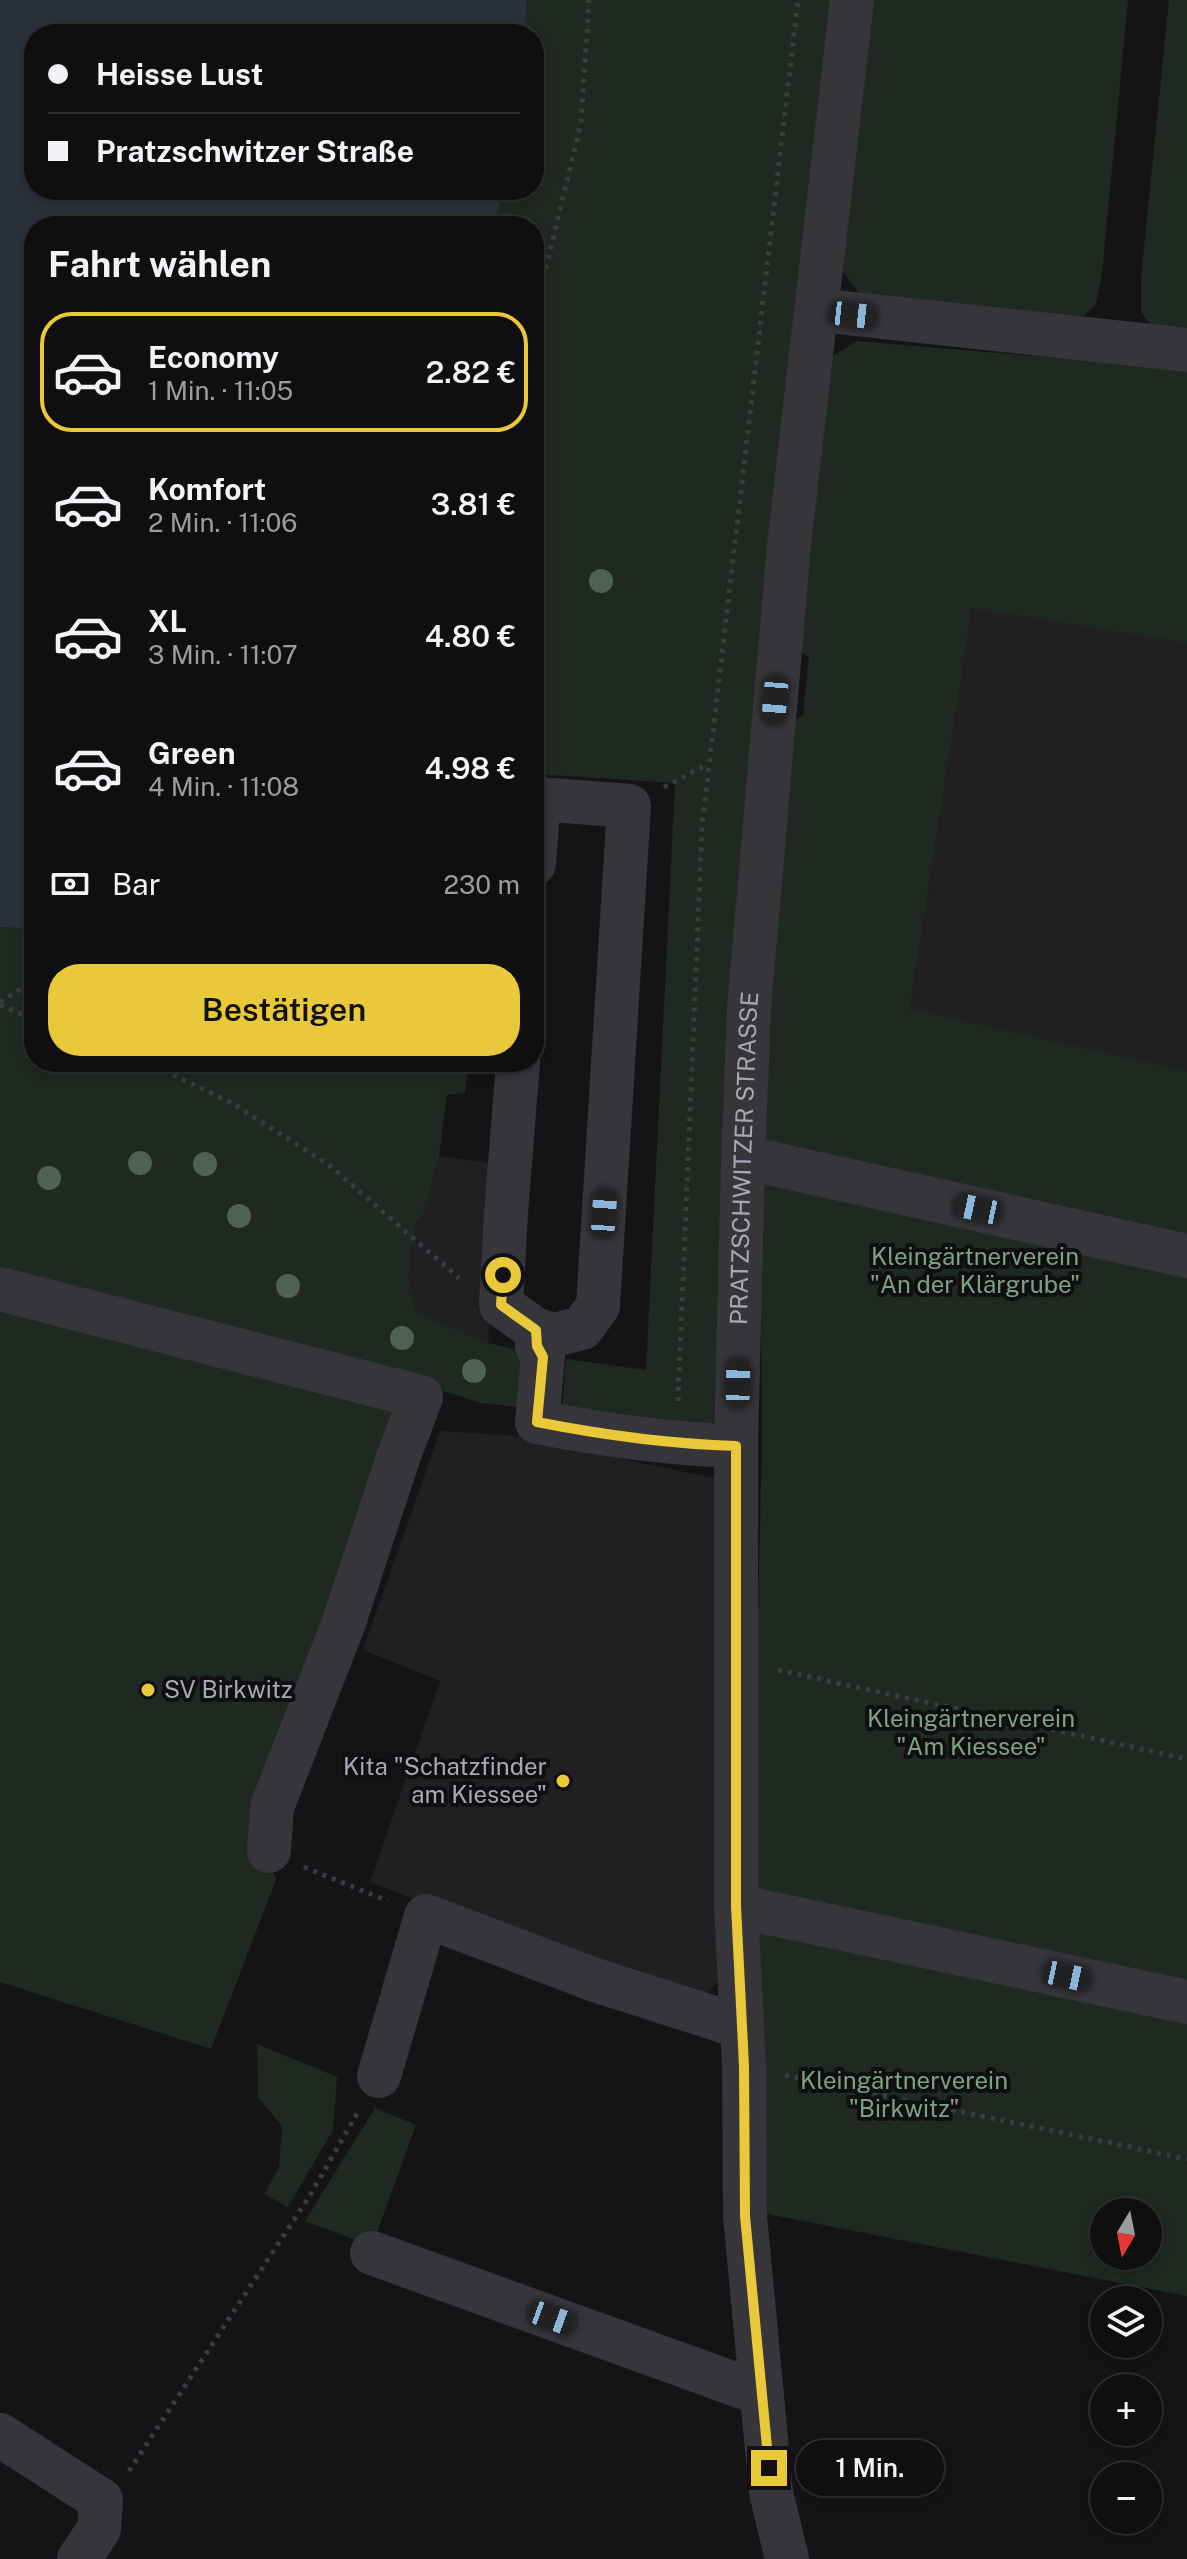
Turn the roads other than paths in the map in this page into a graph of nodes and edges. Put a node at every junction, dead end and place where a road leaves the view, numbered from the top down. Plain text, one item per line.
1 (852, 0) edge
2 (818, 310) junction
3 (1187, 350) edge
4 (544, 799) edge
5 (517, 1072) edge
6 (743, 1161) junction
7 (1187, 1256) edge
8 (0, 1289) edge
9 (536, 1330) junction
10 (736, 1446) junction
11 (269, 1851) road end
12 (736, 1906) junction
13 (1187, 2002) edge
14 (743, 2047) junction
15 (379, 2076) road end
16 (372, 2253) dead end
17 (762, 2394) junction
18 (0, 2435) edge
19 (79, 2559) edge
20 (787, 2559) edge

1 - 2 street, PRATZSCHWITZER STRASSE
2 - 3 street
2 - 6 street, PRATZSCHWITZER STRASSE
4 - 9 street
5 - 9 street
6 - 7 street
6 - 10 street, PRATZSCHWITZER STRASSE
8 - 11 street
9 - 10 street
10 - 12 street, PRATZSCHWITZER STRASSE
12 - 13 street
12 - 14 street, PRATZSCHWITZER STRASSE
14 - 15 street
14 - 17 street, PRATZSCHWITZER STRASSE
16 - 17 street
17 - 20 street, PRATZSCHWITZER STRASSE
18 - 19 street

